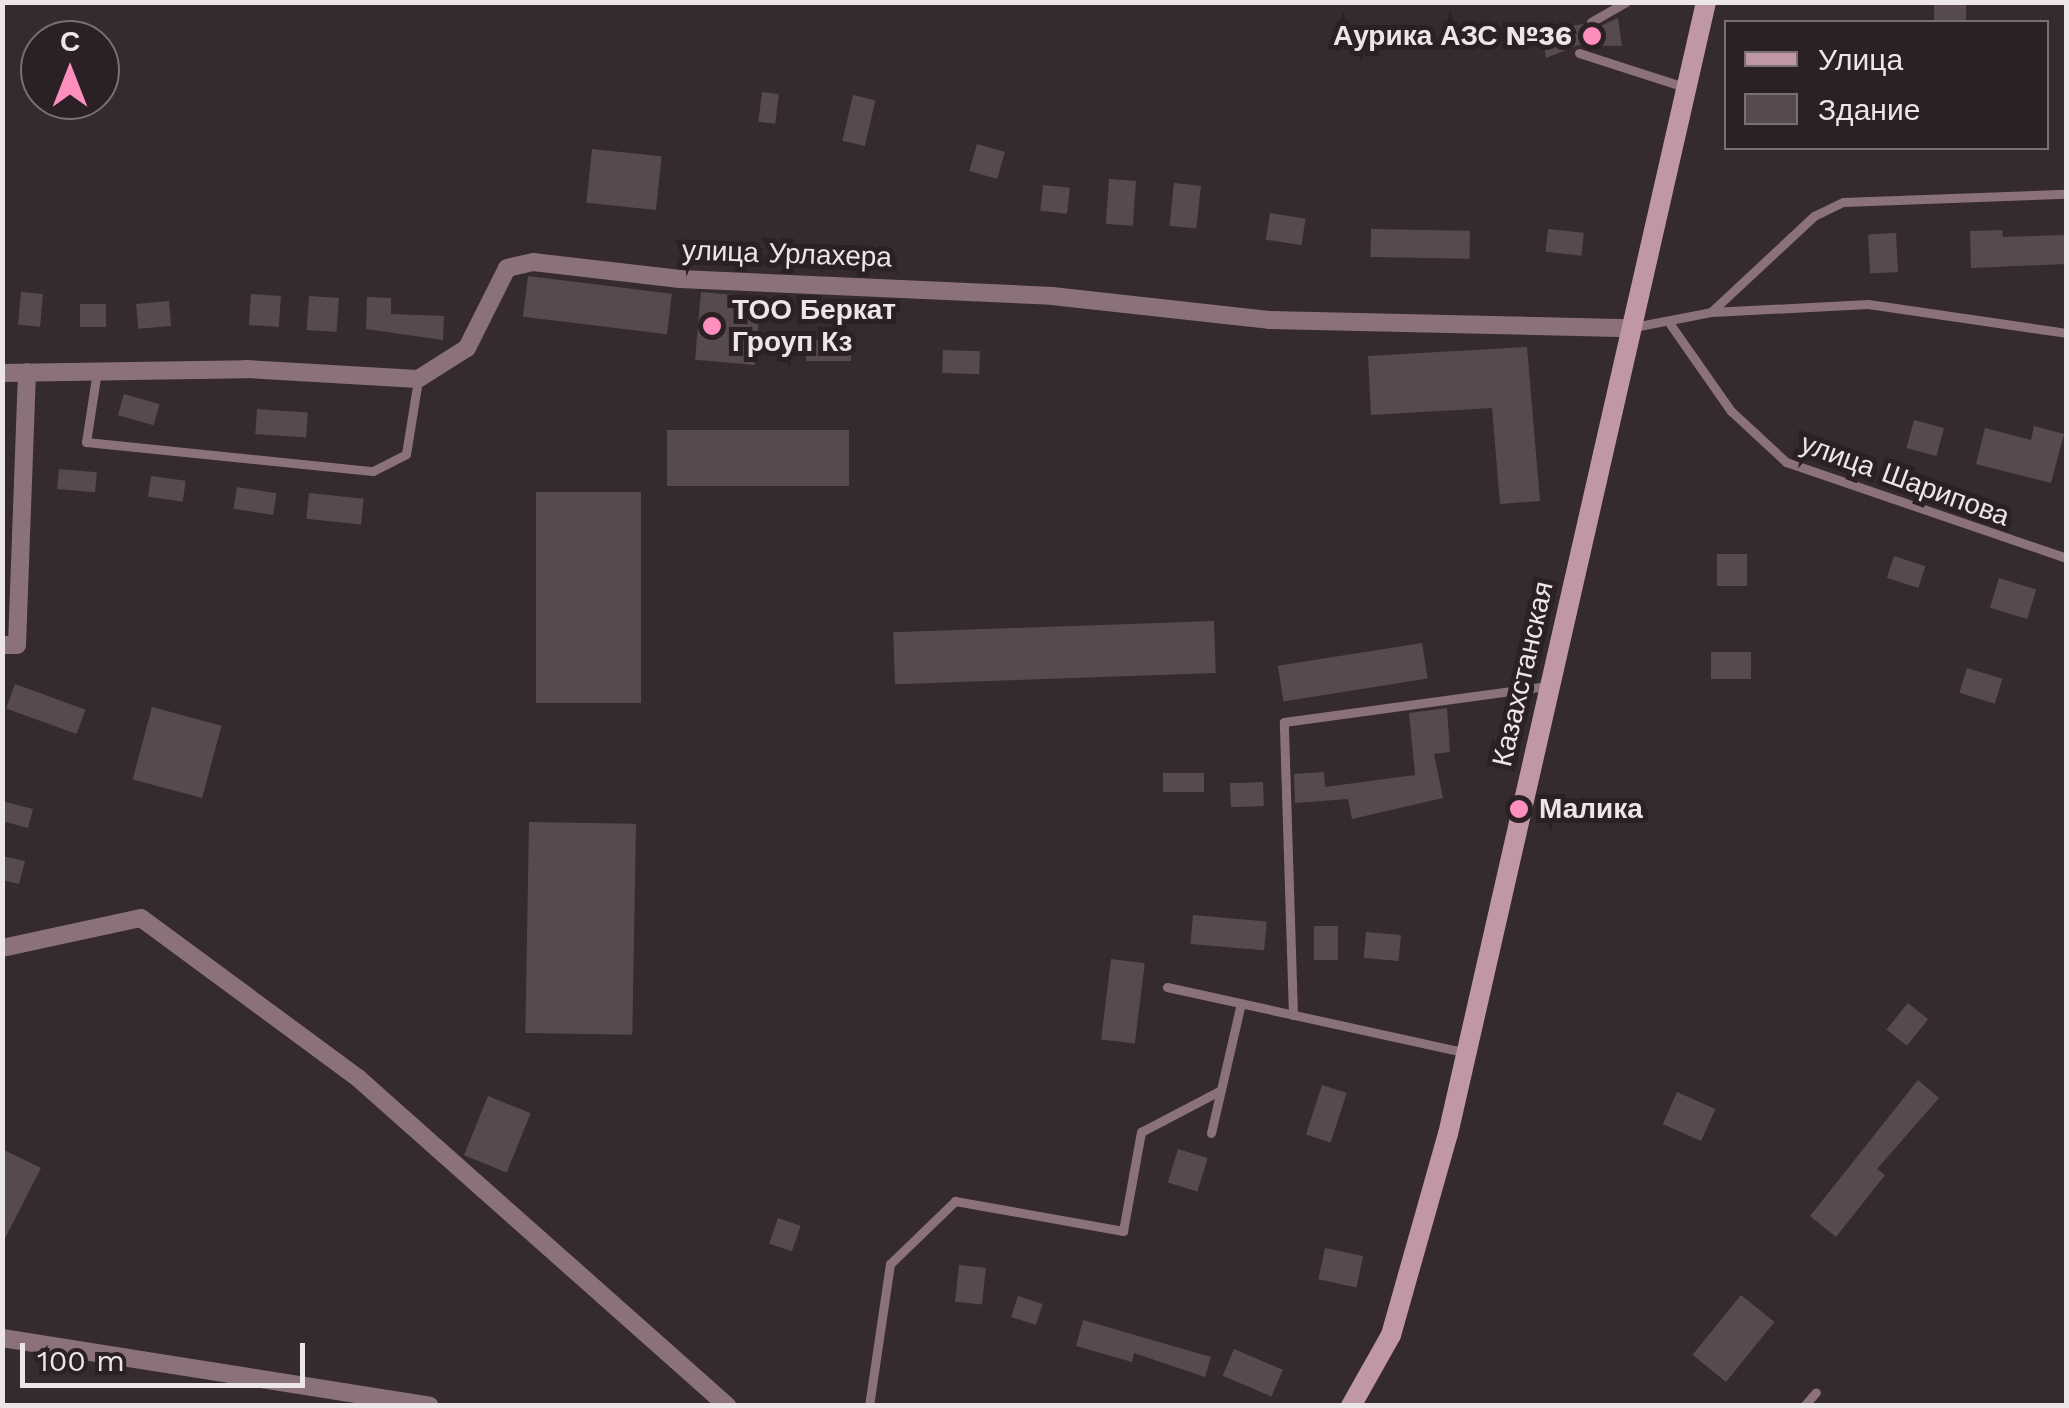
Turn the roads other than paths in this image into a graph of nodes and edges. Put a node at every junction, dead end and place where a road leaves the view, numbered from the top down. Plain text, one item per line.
1 (1626, 2) edge
2 (1706, 2) edge
3 (1591, 22) dead end
4 (1579, 53) dead end
5 (1684, 87) junction
6 (2066, 194) edge
7 (1712, 312) junction
8 (1670, 324) junction
9 (1630, 328) junction
10 (2066, 334) edge
11 (97, 370) junction
12 (27, 372) junction
13 (2, 373) edge
14 (418, 379) junction
15 (2066, 558) edge
16 (2, 645) edge
17 (1548, 686) junction
18 (2, 948) edge
19 (1167, 987) dead end
20 (1242, 1004) junction
21 (1293, 1015) junction
22 (1466, 1052) junction
23 (1221, 1090) junction
24 (1211, 1133) dead end
25 (2, 1338) edge
26 (1816, 1392) dead end
27 (430, 1406) edge
28 (728, 1406) edge
29 (869, 1406) edge
30 (1351, 1406) edge
31 (1804, 1406) edge

1 - 3 lane
2 - 5 main road, Казахстанская
4 - 5 lane
5 - 9 main road, Казахстанская
6 - 7 lane
7 - 8 lane
7 - 10 lane
8 - 9 lane
8 - 15 lane, улица Шарипова
9 - 14 street, улица Урлахера
9 - 17 main road, Казахстанская
11 - 12 street
11 - 14 street
11 - 14 lane
12 - 13 street
12 - 16 street
17 - 21 lane
17 - 22 main road, Казахстанская
18 - 28 street
19 - 20 lane
20 - 21 lane
20 - 23 lane
21 - 22 lane
22 - 30 main road, Казахстанская
23 - 24 lane
23 - 29 lane
25 - 27 street
26 - 31 lane

